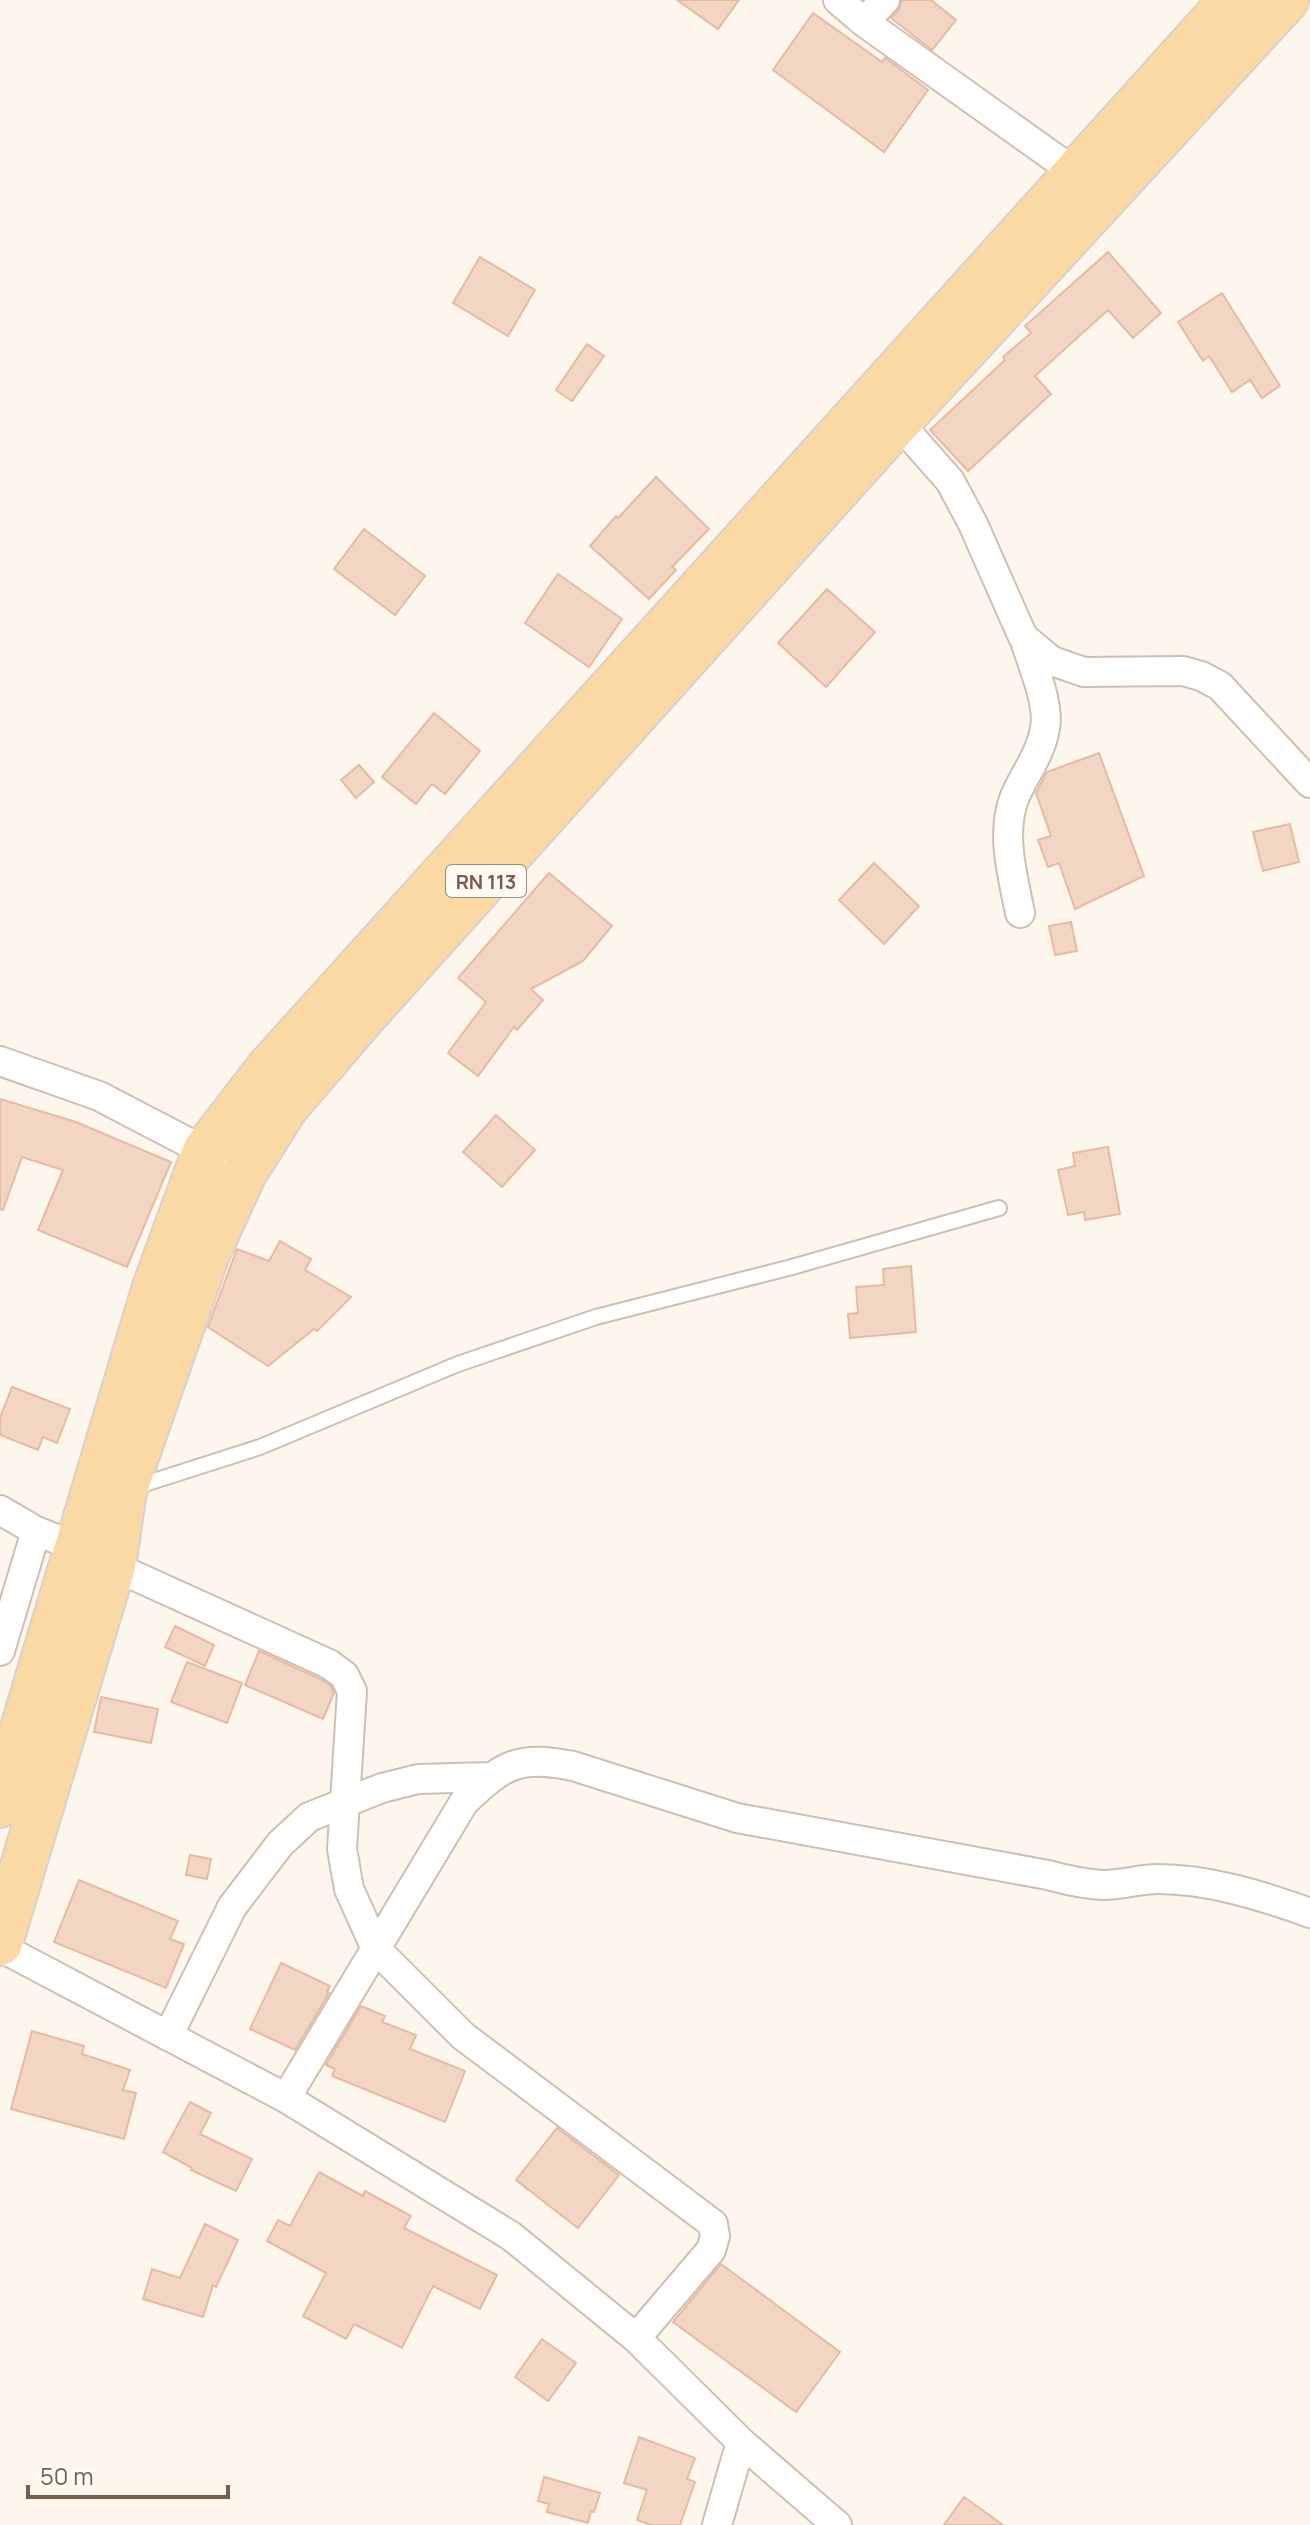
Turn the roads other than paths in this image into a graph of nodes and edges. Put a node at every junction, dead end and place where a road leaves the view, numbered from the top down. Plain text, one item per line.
1 (838, 0) edge
2 (885, 0) edge
3 (1232, 0) edge
4 (1286, 0) edge
5 (864, 22) junction
6 (1092, 184) junction
7 (898, 422) junction
8 (1023, 637) junction
9 (1310, 783) edge
10 (1020, 913) dead end
11 (0, 1061) edge
12 (205, 1151) junction
13 (244, 1173) junction
14 (999, 1208) dead end
15 (124, 1491) junction
16 (0, 1510) edge
17 (36, 1531) junction
18 (95, 1557) junction
19 (0, 1651) edge
20 (490, 1777) junction
21 (344, 1802) junction
22 (0, 1805) edge
23 (1310, 1913) edge
24 (0, 1945) edge
25 (376, 1949) junction
26 (168, 2036) junction
27 (286, 2098) junction
28 (636, 2338) junction
29 (741, 2442) junction
30 (717, 2525) edge
31 (837, 2525) edge

1 - 5 street
2 - 5 street
3 - 6 main road, RN 113
4 - 6 main road, RN 113
5 - 6 street
6 - 7 main road, RN 113
6 - 12 main road, RN 113
7 - 8 street
7 - 13 main road, RN 113
8 - 9 street
8 - 10 street
11 - 12 street
12 - 13 street
12 - 18 main road, RN 113
13 - 15 main road, RN 113
14 - 15 lane
15 - 18 main road, RN 113
16 - 17 street
17 - 18 street
17 - 19 street
18 - 21 street
18 - 22 main road, RN 113
18 - 24 main road, RN 113
20 - 21 street
20 - 23 street
20 - 25 street
21 - 25 street
21 - 26 street
24 - 26 street
25 - 27 street
25 - 28 street
26 - 27 street
27 - 28 street
28 - 29 street
29 - 30 street
29 - 31 street

